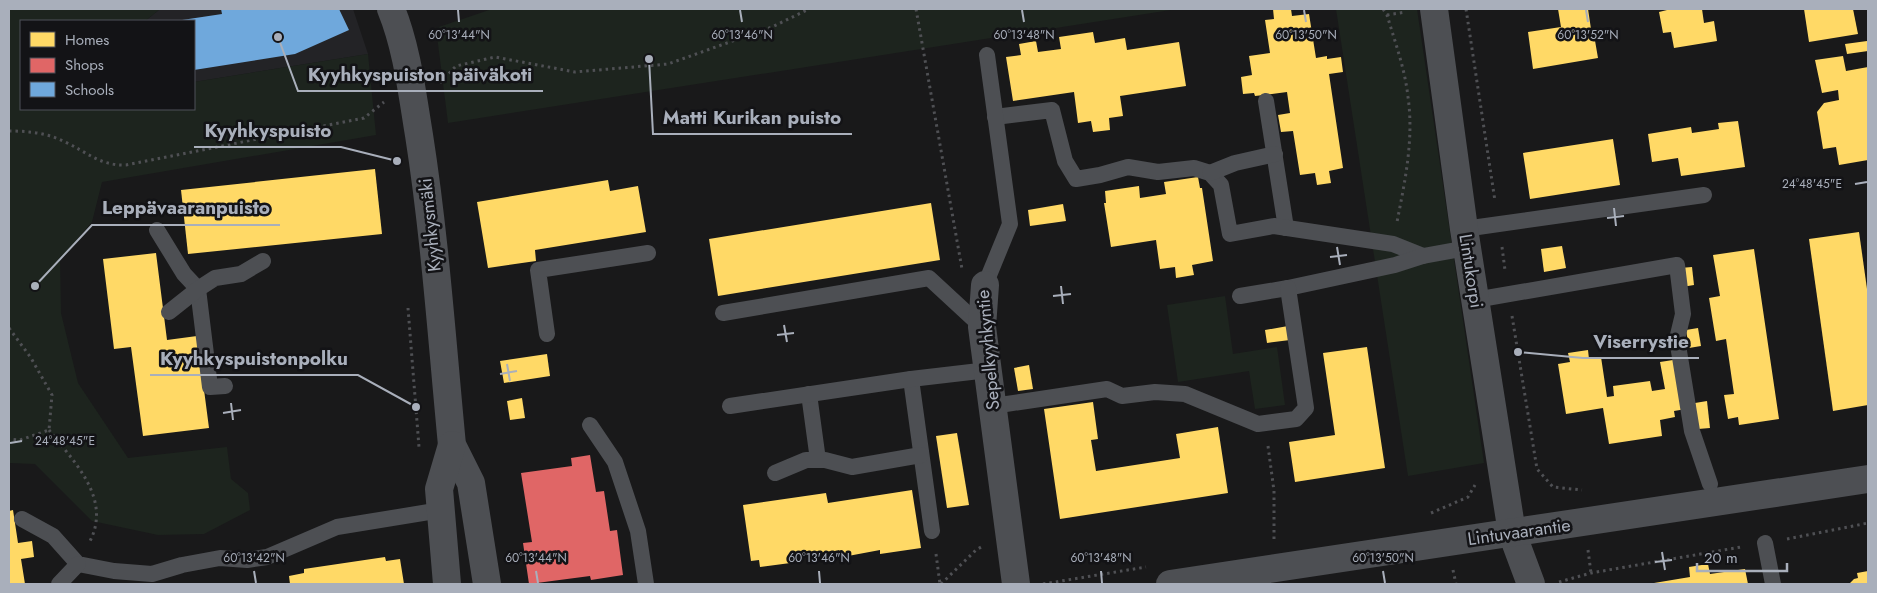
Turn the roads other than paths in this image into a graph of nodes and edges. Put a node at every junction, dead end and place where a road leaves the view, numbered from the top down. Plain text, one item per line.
1 (391, 9) edge
2 (1434, 9) edge
3 (987, 55) dead end
4 (1266, 101) dead end
5 (995, 117) junction
6 (1275, 154) junction
7 (1210, 173) junction
8 (1704, 195) dead end
9 (1286, 228) junction
10 (156, 230) dead end
11 (1466, 238) junction
12 (648, 253) dead end
13 (1423, 256) junction
14 (263, 262) dead end
15 (985, 285) joint
16 (1288, 288) junction
17 (198, 289) junction
18 (1240, 296) dead end
19 (1475, 300) junction
20 (169, 312) dead end
21 (723, 313) dead end
22 (982, 327) junction
23 (547, 334) dead end
24 (988, 370) junction
25 (911, 379) junction
26 (225, 386) dead end
27 (809, 394) junction
28 (730, 406) dead end
29 (993, 406) junction
30 (590, 425) dead end
31 (452, 445) junction
32 (922, 455) junction
33 (818, 460) junction
34 (775, 473) dead end
35 (1868, 478) edge
36 (1710, 484) dead end
37 (441, 510) junction
38 (22, 518) dead end
39 (932, 531) road end
40 (1512, 533) junction
41 (1765, 543) road end
42 (78, 564) junction
43 (1544, 583) edge
44 (59, 584) edge
45 (447, 584) edge
46 (487, 584) edge
47 (646, 584) edge
48 (1016, 584) edge
49 (1170, 584) edge
50 (1773, 584) edge

1 - 31 street, Kyyhkysmäki
2 - 11 street, Lintukorpi
3 - 5 lane
4 - 6 lane
5 - 7 lane
5 - 15 lane
6 - 7 lane
6 - 9 lane
7 - 9 lane
8 - 11 lane
9 - 13 lane
10 - 17 lane
11 - 13 lane
11 - 19 street, Lintukorpi
12 - 23 lane
13 - 16 lane
14 - 17 lane
15 - 22 street, Sepelkyyhkyntie
16 - 18 lane
16 - 29 lane
17 - 20 lane
17 - 26 lane
19 - 36 lane
19 - 40 street, Lintukorpi
21 - 22 lane
22 - 24 street, Sepelkyyhkyntie
24 - 25 lane
24 - 29 street, Sepelkyyhkyntie
25 - 27 lane
25 - 32 lane
27 - 28 lane
27 - 33 lane
29 - 48 street, Sepelkyyhkyntie
30 - 47 lane
31 - 37 street, Kyyhkysmäki
31 - 46 street, Kyyhkysmäki
32 - 33 lane
32 - 39 lane
33 - 34 lane
35 - 40 street, Lintuvaarantie
37 - 42 lane
37 - 45 street, Kyyhkysmäki
38 - 42 lane
40 - 43 street, Lintukorpi
40 - 49 street, Lintuvaarantie
41 - 50 lane
42 - 44 lane

